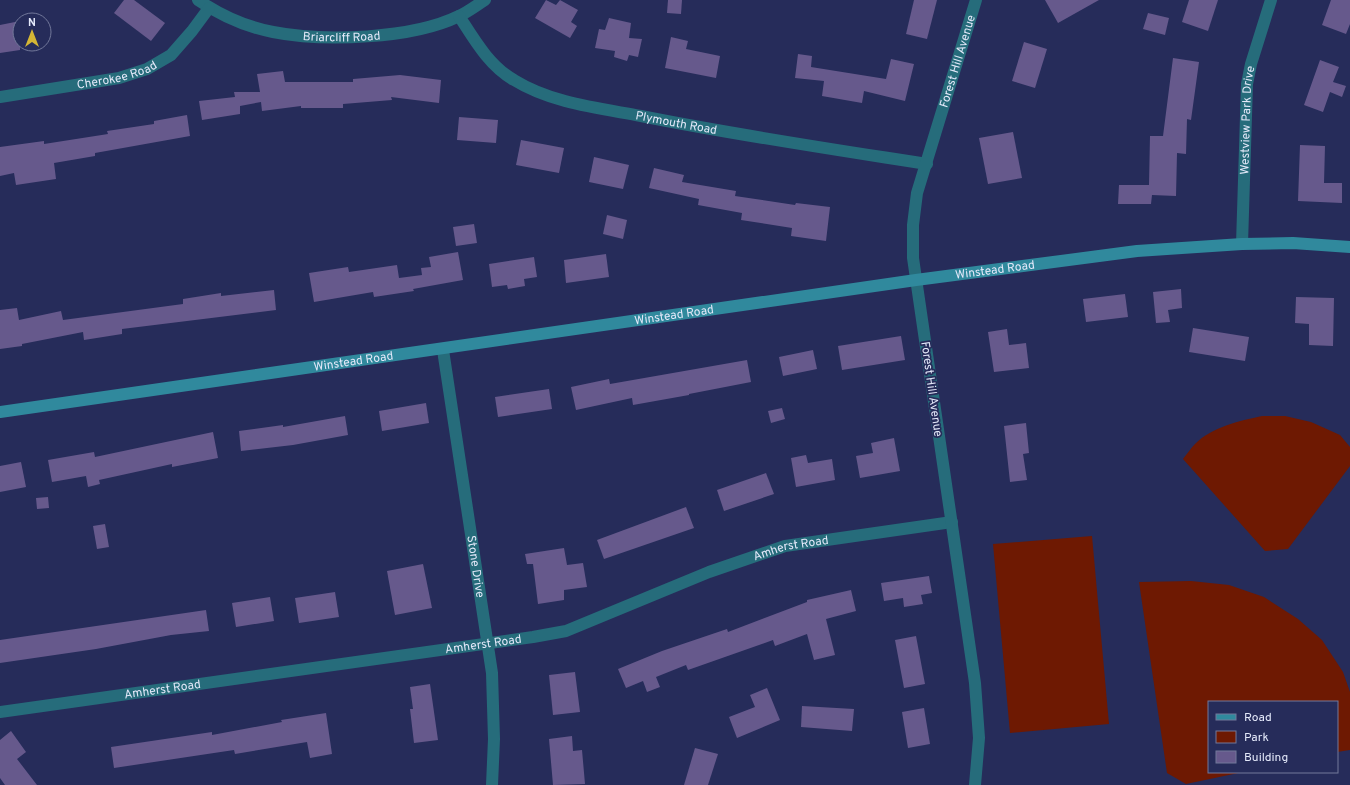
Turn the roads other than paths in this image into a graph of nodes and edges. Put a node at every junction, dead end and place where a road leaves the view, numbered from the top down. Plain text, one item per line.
1 (198, 0) edge
2 (485, 0) edge
3 (976, 0) edge
4 (1271, 0) edge
5 (210, 8) junction
6 (459, 16) junction
7 (0, 97) edge
8 (927, 164) junction
9 (1242, 244) junction
10 (1350, 247) edge
11 (916, 280) junction
12 (444, 350) junction
13 (0, 412) edge
14 (952, 522) junction
15 (489, 642) junction
16 (0, 712) edge
17 (492, 785) edge
18 (975, 785) edge

1 - 5 street, Briarcliff Road
2 - 6 street, Briarcliff Road
3 - 8 street, Forest Hill Avenue
4 - 9 street, Westview Park Drive
5 - 6 street, Briarcliff Road
5 - 7 street, Cherokee Road
6 - 8 street, Plymouth Road
8 - 11 street, Forest Hill Avenue
9 - 10 street, Winstead Road
9 - 11 street, Winstead Road
11 - 12 street, Winstead Road
11 - 14 street, Forest Hill Avenue
12 - 13 street, Winstead Road
12 - 15 street, Stone Drive
14 - 15 street, Amherst Road
14 - 18 street, Forest Hill Avenue
15 - 16 street, Amherst Road
15 - 17 street, Stone Drive

